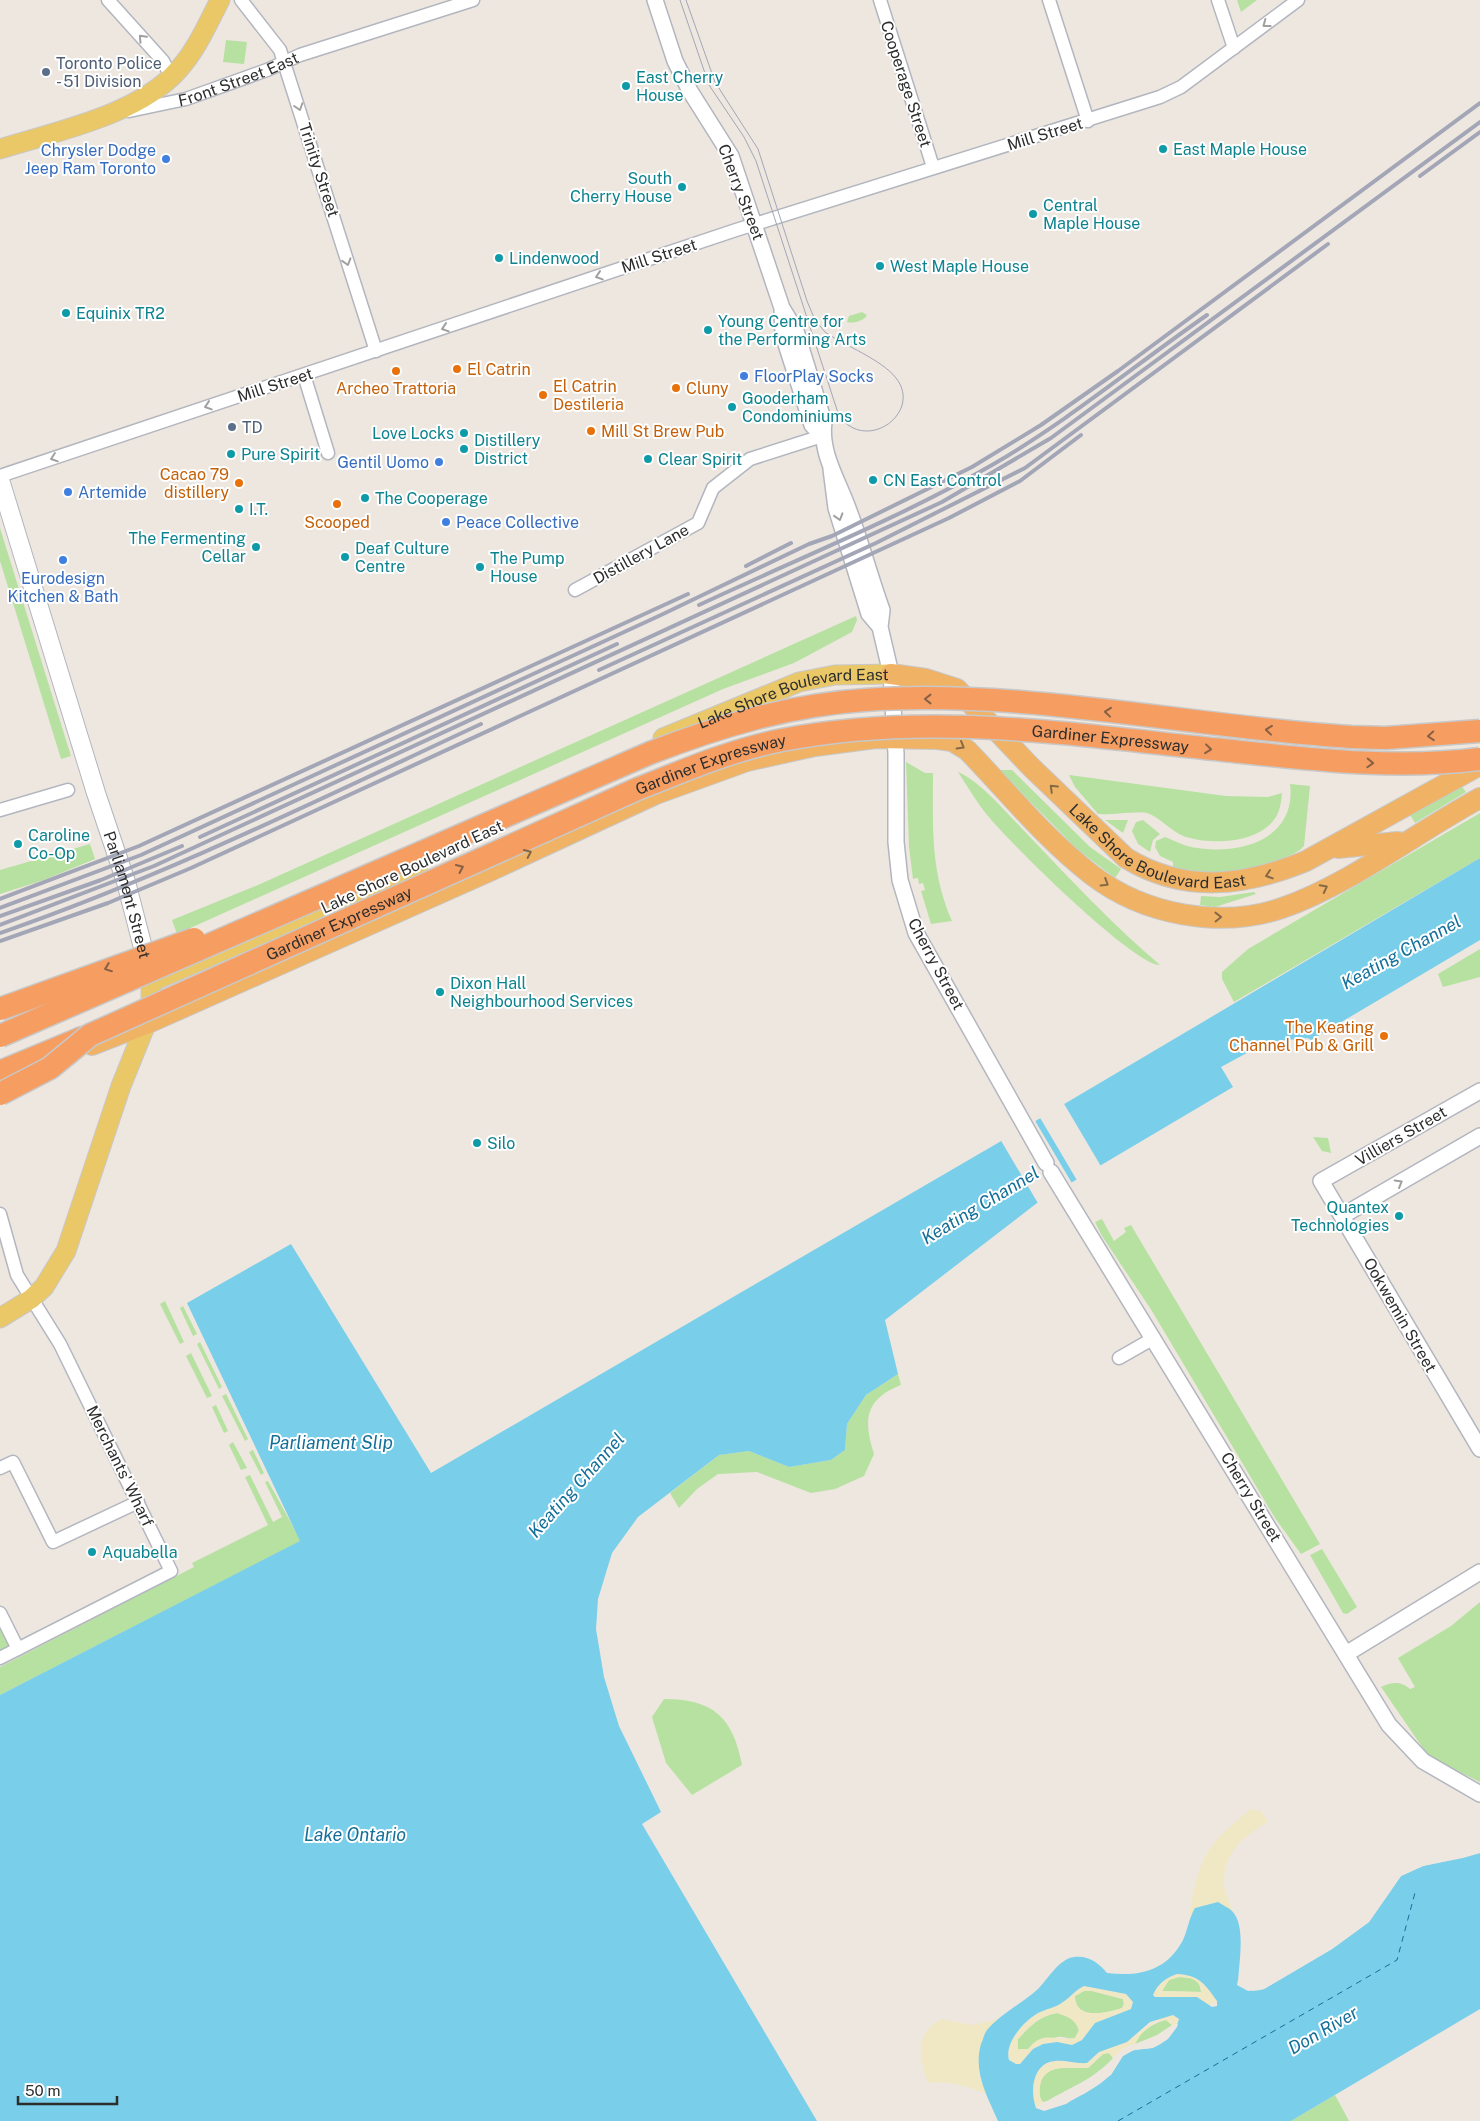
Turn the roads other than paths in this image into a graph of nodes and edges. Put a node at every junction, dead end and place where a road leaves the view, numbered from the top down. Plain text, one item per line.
1 (108, 0) edge
2 (220, 0) edge
3 (241, 0) edge
4 (473, 0) edge
5 (655, 0) edge
6 (880, 0) edge
7 (1049, 0) edge
8 (1218, 0) edge
9 (1298, 0) edge
10 (1234, 48) junction
11 (284, 60) junction
12 (172, 77) junction
13 (100, 117) junction
14 (1088, 121) junction
15 (0, 149) edge
16 (933, 167) junction
17 (755, 225) junction
18 (376, 351) junction
19 (304, 375) junction
20 (822, 436) junction
21 (328, 453) dead end
22 (0, 478) edge
23 (575, 590) dead end
24 (891, 674) junction
25 (1480, 731) edge
26 (896, 738) junction
27 (1480, 759) edge
28 (1480, 765) edge
29 (68, 790) dead end
30 (1480, 798) edge
31 (0, 810) edge
32 (1406, 841) junction
33 (1329, 849) junction
34 (256, 926) junction
35 (150, 982) junction
36 (0, 1009) edge
37 (146, 1024) junction
38 (90, 1035) junction
39 (0, 1036) edge
40 (0, 1046) edge
41 (0, 1072) edge
42 (0, 1082) edge
43 (1480, 1091) edge
44 (0, 1094) edge
45 (1480, 1136) edge
46 (1322, 1181) joint
47 (0, 1214) edge
48 (1342, 1216) junction
49 (31, 1299) junction
50 (0, 1318) edge
51 (1154, 1338) junction
52 (1119, 1358) dead end
53 (1480, 1449) edge
54 (0, 1468) edge
55 (138, 1502) junction
56 (1480, 1572) edge
57 (0, 1613) edge
58 (18, 1649) junction
59 (1346, 1654) junction
60 (0, 1658) edge
61 (1479, 1794) edge

12 -> 1 street
2 - 12 main road
3 - 11 street, Trinity Street
4 - 11 street, Front Street East
5 - 17 street, Cherry Street
6 - 16 street, Cooperage Street
7 - 14 street
8 - 10 street
9 -> 10 street, Mill Street
10 - 14 street, Mill Street
11 - 13 street, Front Street East
11 -> 18 street, Trinity Street
12 - 13 main road
13 - 15 main road, Front Street East
14 - 16 street, Mill Street
16 - 17 street, Mill Street
17 -> 18 street, Mill Street
17 - 20 street, Cherry Street
18 - 19 street, Mill Street
19 - 21 street
19 -> 22 street, Mill Street
20 - 23 street, Distillery Lane
20 - 24 street, Cherry Street
22 - 35 main road, Parliament Street
24 - 26 street, Cherry Street
33 -> 24 highway, Lake Shore Boulevard East
24 - 35 main road, Lake Shore Boulevard East
25 -> 34 highway, Gardiner Expressway, bridge
26 -> 32 highway, Lake Shore Boulevard East
37 -> 26 highway, Lake Shore Boulevard East
26 - 51 street, Cherry Street
38 -> 27 highway, Gardiner Expressway, bridge
28 - 33 highway, Lake Shore Boulevard East
29 - 31 street
30 - 32 highway, Lake Shore Boulevard East
32 - 33 highway
34 -> 36 highway, bridge
34 - 39 highway, Gardiner Expressway, bridge
35 - 37 main road, Parliament Street
35 - 40 highway
37 - 42 highway, Lake Shore Boulevard East
37 - 49 main road, Parliament Street
38 - 41 highway, Gardiner Expressway, bridge
38 - 44 highway, bridge
43 - 46 street, Villiers Street
48 -> 45 street
46 - 48 street, Ookwemin Street
47 - 49 street, Merchants' Wharf
48 - 53 street, Ookwemin Street
49 - 50 main road, Parliament Street
49 - 55 street, Merchants' Wharf
51 - 52 street
51 - 59 street, Cherry Street
54 - 55 street
55 - 58 street, Merchants' Wharf
56 - 59 street
57 - 58 street
58 - 60 street, Merchants' Wharf
59 - 61 street, Cherry Street

